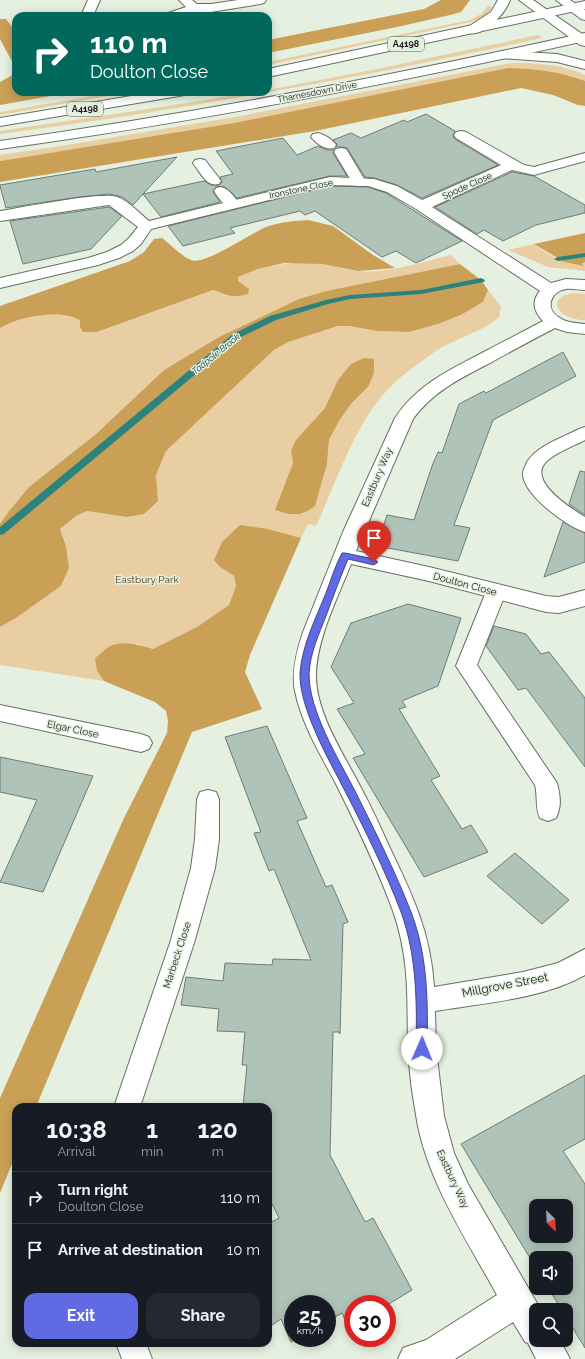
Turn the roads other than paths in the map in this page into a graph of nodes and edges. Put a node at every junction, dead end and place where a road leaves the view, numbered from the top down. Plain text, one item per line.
1 (94, 0) edge
2 (260, 0) edge
3 (504, 0) edge
4 (525, 0) edge
5 (562, 0) edge
6 (190, 4) edge
7 (579, 6) edge
8 (89, 12) edge
9 (178, 12) edge
10 (545, 14) junction
11 (585, 17) edge
12 (561, 26) junction
13 (546, 29) dead end
14 (472, 30) junction
15 (584, 36) edge
16 (506, 55) junction
17 (585, 65) edge
18 (272, 72) edge
19 (309, 77) dead end
20 (272, 83) edge
21 (156, 96) edge
22 (0, 122) edge
23 (461, 135) dead end
24 (0, 145) edge
25 (341, 152) dead end
26 (585, 157) edge
27 (200, 163) dead end
28 (512, 165) junction
29 (359, 182) junction
30 (232, 204) junction
31 (421, 206) junction
32 (0, 216) edge
33 (146, 226) junction
34 (0, 283) edge
35 (585, 286) edge
36 (550, 290) junction
37 (554, 322) junction
38 (585, 329) edge
39 (585, 433) edge
40 (585, 526) edge
41 (345, 556) junction
42 (496, 592) junction
43 (585, 598) edge
44 (2, 717) edge
45 (140, 743) dead end
46 (208, 799) dead end
47 (548, 810) dead end
48 (585, 961) edge
49 (422, 1001) junction
50 (128, 1103) edge
51 (517, 1300) junction
52 (529, 1320) edge
53 (132, 1347) edge
54 (546, 1347) edge
55 (137, 1359) edge
56 (414, 1359) edge
57 (554, 1359) edge

1 - 8 lane
2 - 6 street
3 - 14 street
4 - 10 street
5 - 7 street
6 - 9 street
7 - 10 street, A4198
7 - 11 street
10 - 11 street
10 - 12 street
10 - 14 street, A4198
12 - 13 street
12 - 15 street
14 - 18 street, A4198
15 - 16 street, Thamesdown Drive / A4198
16 - 17 street
16 - 24 street, Thamesdown Drive / A4198
19 - 20 street
21 - 22 street, A4198
23 - 28 street
25 - 29 lane
26 - 28 street
27 - 30 lane
28 - 31 street, Spode Close
29 - 30 street, Ironstone Close
29 - 31 street, Ironstone Close
30 - 33 street, Ironstone Close
31 - 36 street, Ironstone Close
32 - 33 street
33 - 34 street
35 - 36 street
36 - 37 street
37 - 38 street
37 - 41 street, Eastbury Way
39 - 40 lane
41 - 42 street, Doulton Close
41 - 49 street, Eastbury Way
42 - 43 street, Doulton Close
42 - 47 lane
44 - 45 lane, Elgar Close
46 - 50 lane, Marbeck Close
48 - 49 street, Millgrove Street
49 - 51 street, Eastbury Way
51 - 52 street, Eastbury Way
51 - 56 street
53 - 55 lane
54 - 57 street

